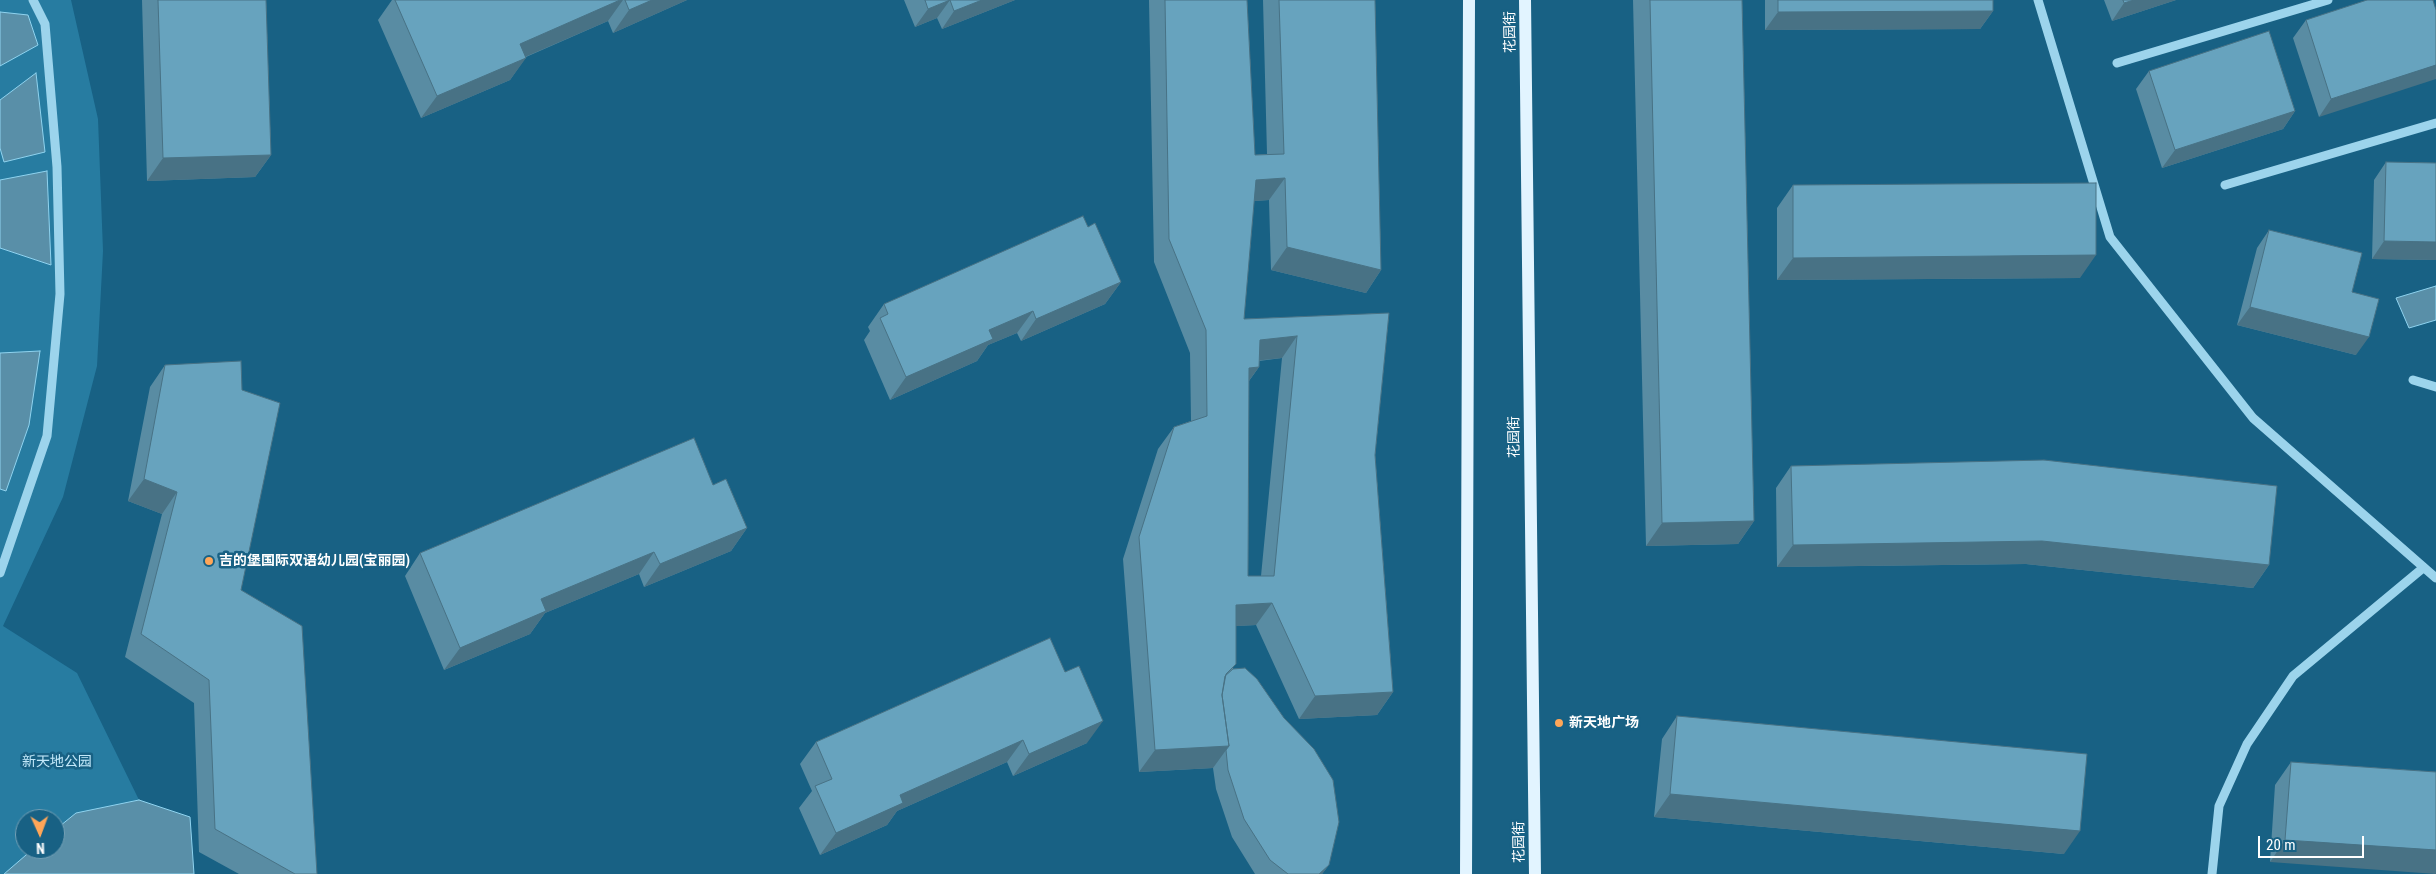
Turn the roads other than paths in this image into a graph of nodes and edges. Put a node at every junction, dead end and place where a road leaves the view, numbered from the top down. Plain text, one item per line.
1 (33, 0) edge
2 (1470, 0) edge
3 (1525, 0) edge
4 (2038, 0) edge
5 (2328, 0) edge
6 (2118, 63) dead end
7 (2436, 123) edge
8 (2225, 186) dead end
9 (2413, 380) dead end
10 (2436, 386) edge
11 (2423, 568) junction
12 (0, 573) edge
13 (2436, 578) edge
14 (1466, 874) edge
15 (1536, 874) edge
16 (2212, 874) edge

1 - 12 lane
2 - 14 main road
3 - 15 main road, 花园街
4 - 11 lane
5 - 6 lane
7 - 8 lane
9 - 10 lane
11 - 13 lane
11 - 16 lane

